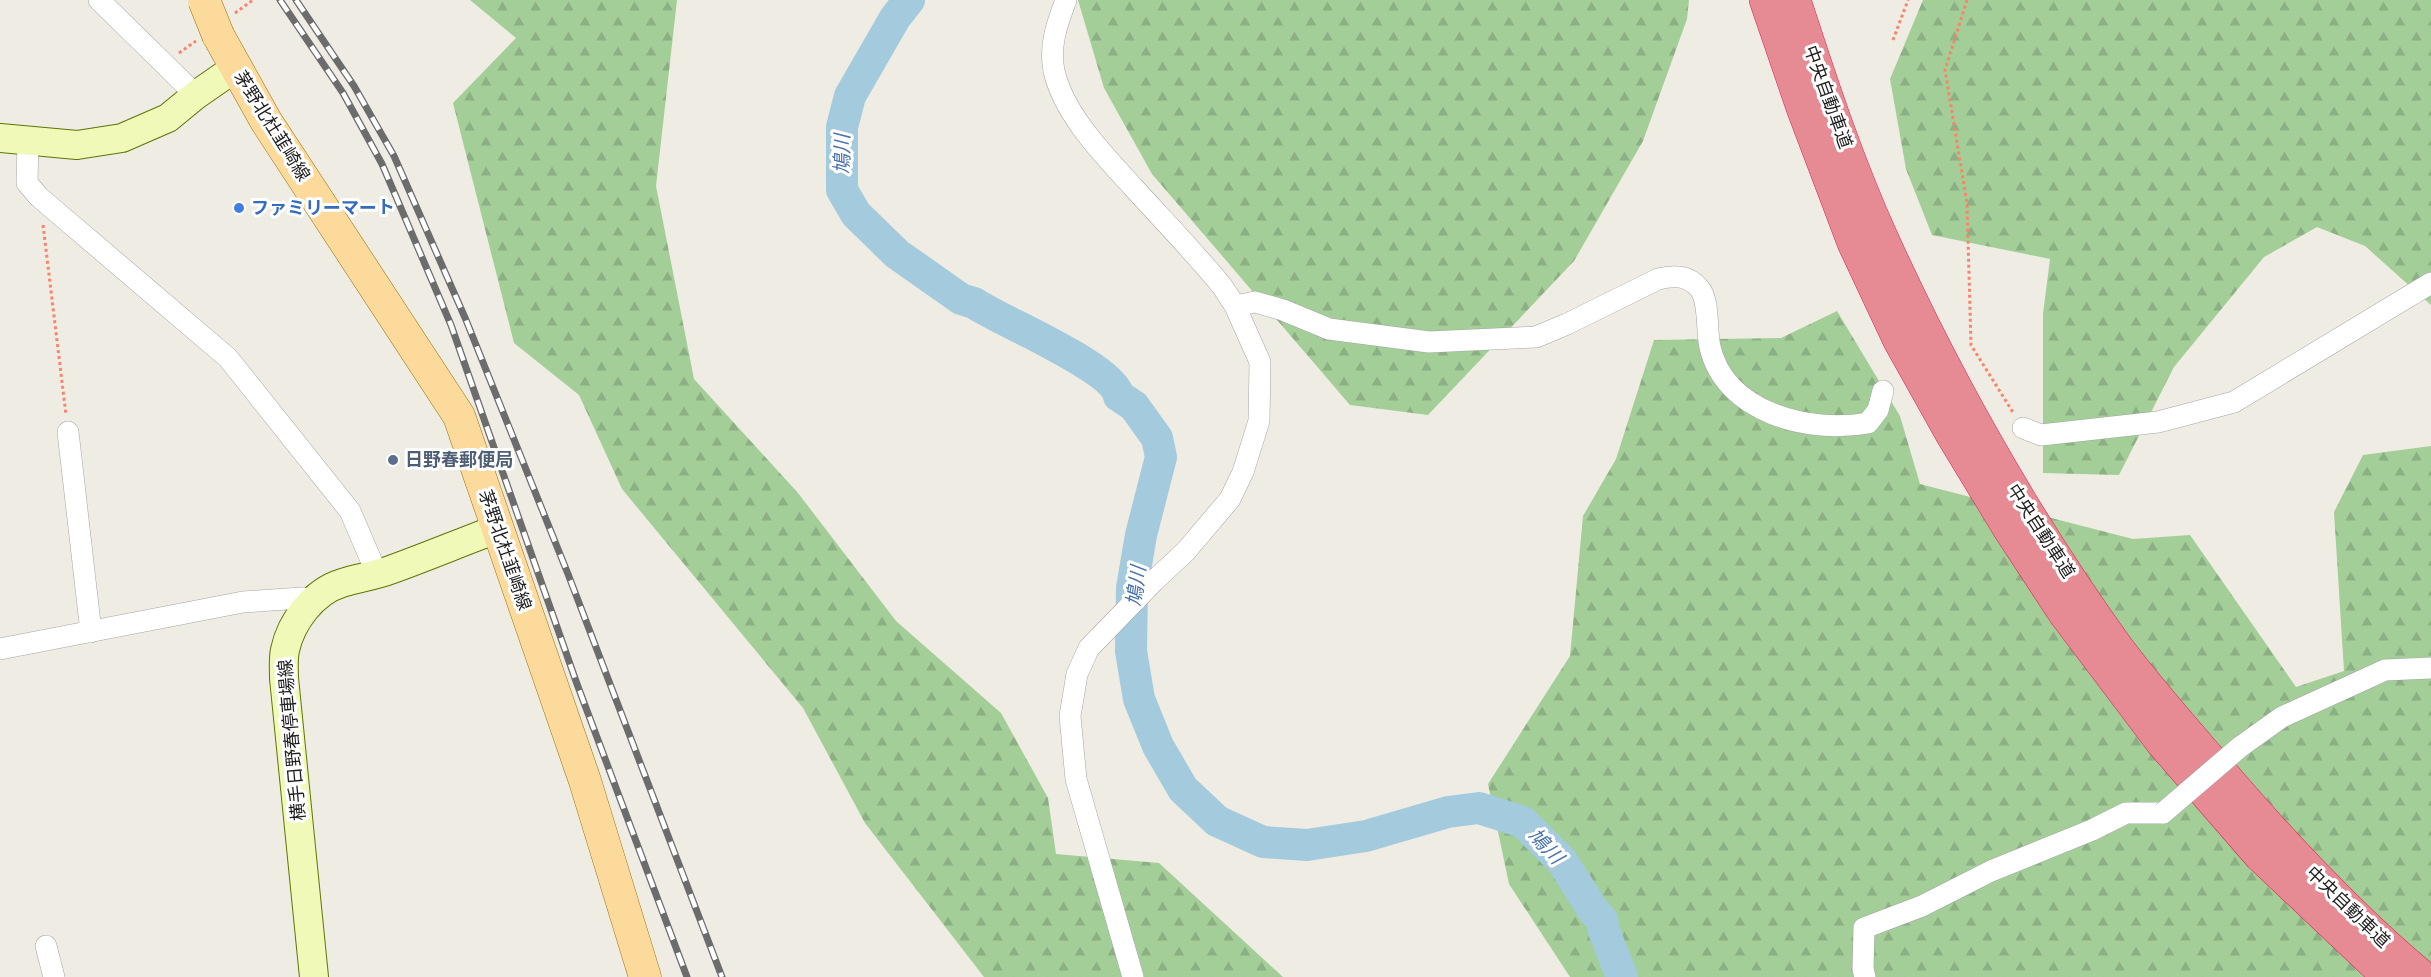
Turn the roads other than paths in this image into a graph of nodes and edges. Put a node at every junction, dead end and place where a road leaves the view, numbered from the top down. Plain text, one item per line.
1 (99, 0) edge
2 (204, 0) edge
3 (1066, 0) edge
4 (1766, 0) edge
5 (1794, 0) edge
6 (235, 68) junction
7 (196, 95) junction
8 (0, 138) edge
9 (28, 142) junction
10 (2431, 283) edge
11 (1235, 306) junction
12 (1883, 391) dead end
13 (2023, 428) road end
14 (68, 432) road end
15 (497, 529) junction
16 (377, 574) junction
17 (314, 600) junction
18 (91, 632) junction
19 (0, 649) edge
20 (2431, 668) edge
21 (46, 946) dead end
22 (54, 977) edge
23 (314, 977) edge
24 (645, 977) edge
25 (1133, 977) edge
26 (1865, 977) edge
27 (2389, 977) edge
28 (2422, 977) edge

1 - 7 street
2 - 6 main road, 茅野北杜韮崎線, bridge
3 - 11 street
4 - 27 highway, 中央自動車道
5 - 28 highway, 中央自動車道
6 - 7 main road
6 - 15 main road, 茅野北杜韮崎線
7 - 9 main road
8 - 9 main road
9 - 16 street
10 - 13 street
11 - 12 street
11 - 25 street
14 - 18 street
15 - 16 main road, 横手日野春停車場線
15 - 24 main road, 茅野北杜韮崎線
16 - 17 main road, 横手日野春停車場線
17 - 18 street
17 - 23 main road, 横手日野春停車場線
18 - 19 street
20 - 26 street, bridge
21 - 22 street

